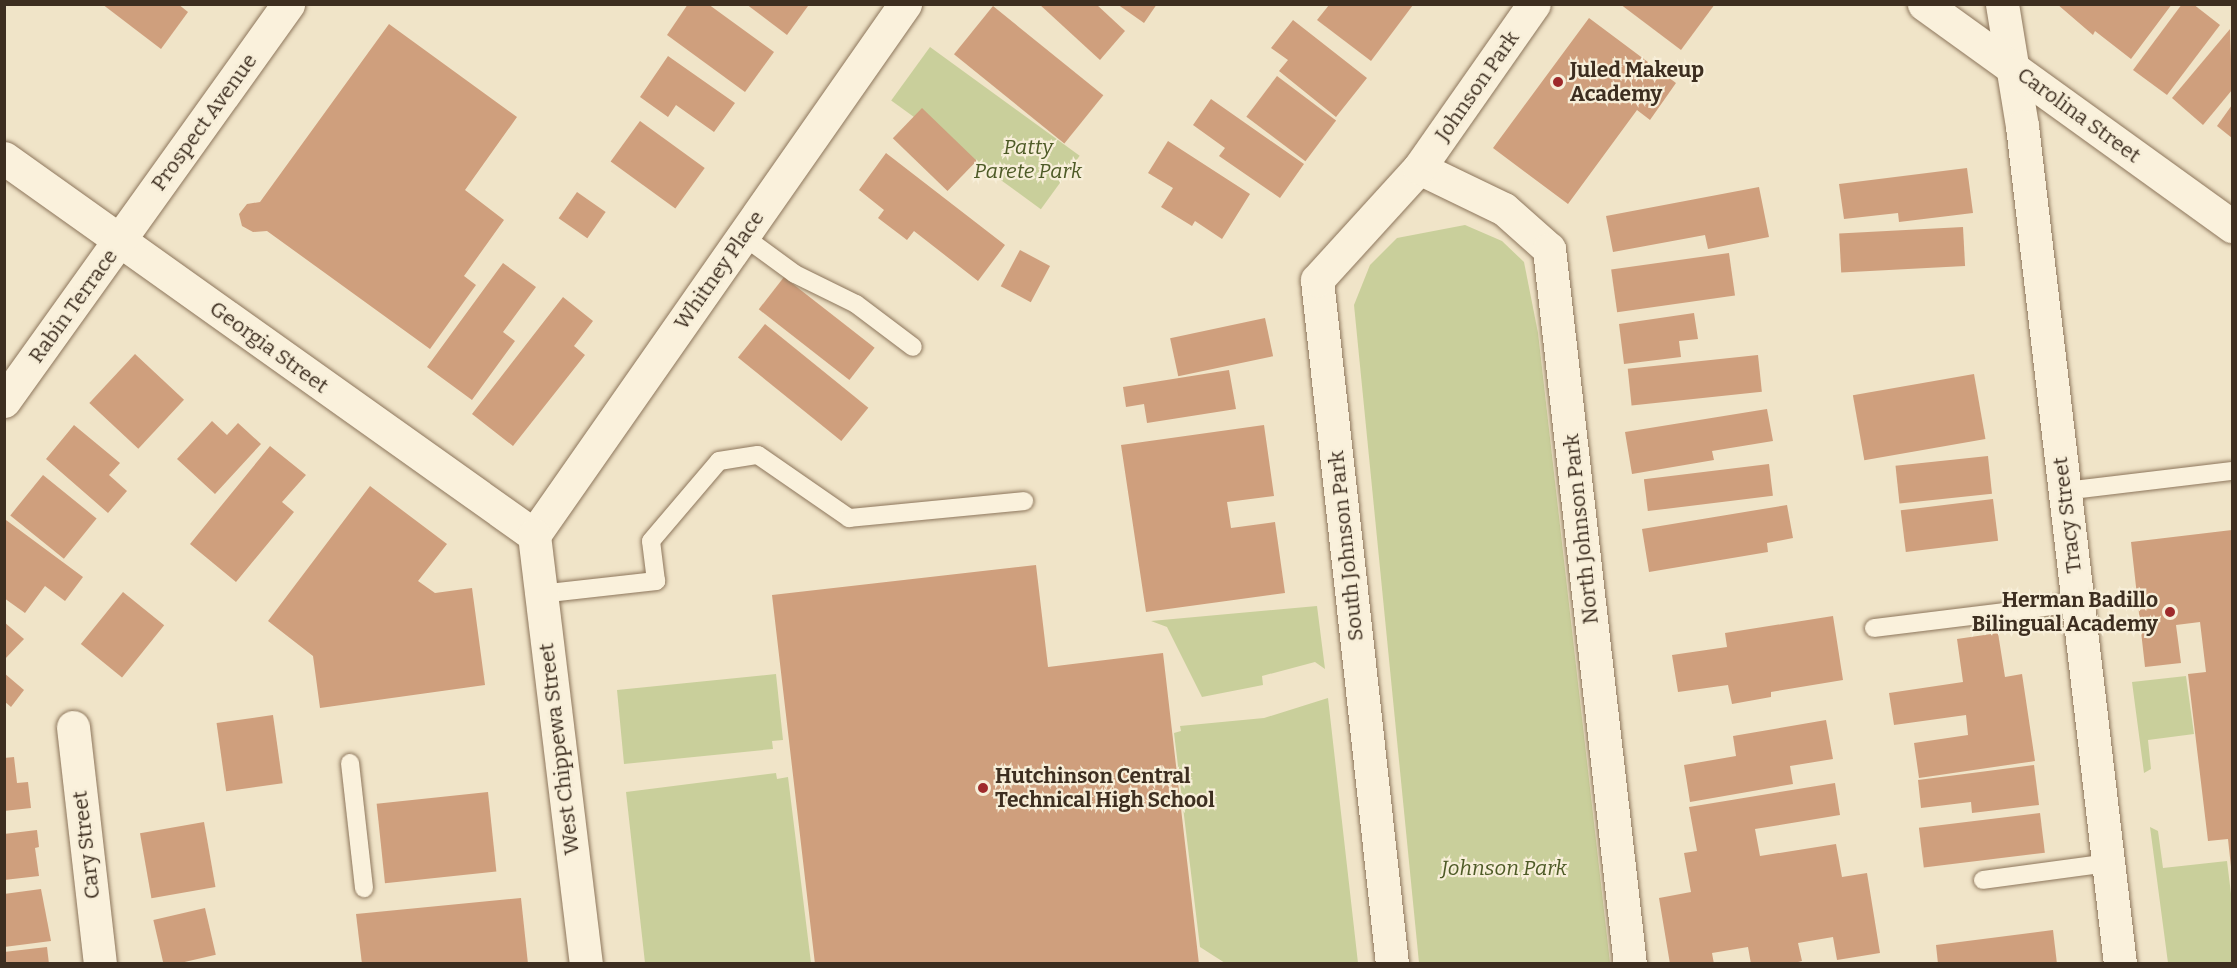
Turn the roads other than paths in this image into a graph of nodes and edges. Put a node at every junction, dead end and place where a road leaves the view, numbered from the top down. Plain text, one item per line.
1 (288, 4) edge
2 (905, 4) edge
3 (1534, 4) edge
4 (1924, 4) edge
5 (2002, 4) edge
6 (2013, 67) junction
7 (4, 158) edge
8 (1419, 168) junction
9 (2231, 223) edge
10 (743, 236) junction
11 (121, 240) junction
12 (913, 347) dead end
13 (4, 401) edge
14 (2232, 471) edge
15 (2064, 491) junction
16 (1024, 501) dead end
17 (534, 535) junction
18 (540, 594) junction
19 (2077, 603) junction
20 (1874, 628) dead end
21 (73, 727) dead end
22 (350, 763) dead end
23 (2108, 862) junction
24 (1983, 880) dead end
25 (364, 888) dead end
26 (100, 963) edge
27 (586, 963) edge
28 (1392, 963) edge
29 (1630, 963) edge
30 (2120, 963) edge

1 - 11 street, Prospect Avenue
2 - 10 street, Whitney Place
3 - 8 street, Johnson Park
4 - 6 street, Carolina Street
5 - 6 street, Tracy Street
6 - 9 street, Carolina Street
6 - 15 street, Tracy Street
7 - 11 street, Georgia Street
8 - 28 street, South Johnson Park
8 - 29 street, North Johnson Park
10 - 12 lane
10 - 17 street, Whitney Place
11 - 13 street, Rabin Terrace
11 - 17 street, Georgia Street
14 - 15 lane
15 - 19 street, Tracy Street
16 - 18 lane
17 - 18 street, West Chippewa Street
18 - 27 street, West Chippewa Street
19 - 20 lane
19 - 23 street, Tracy Street
21 - 26 street, Cary Street
22 - 25 lane
23 - 24 lane
23 - 30 street, Tracy Street

